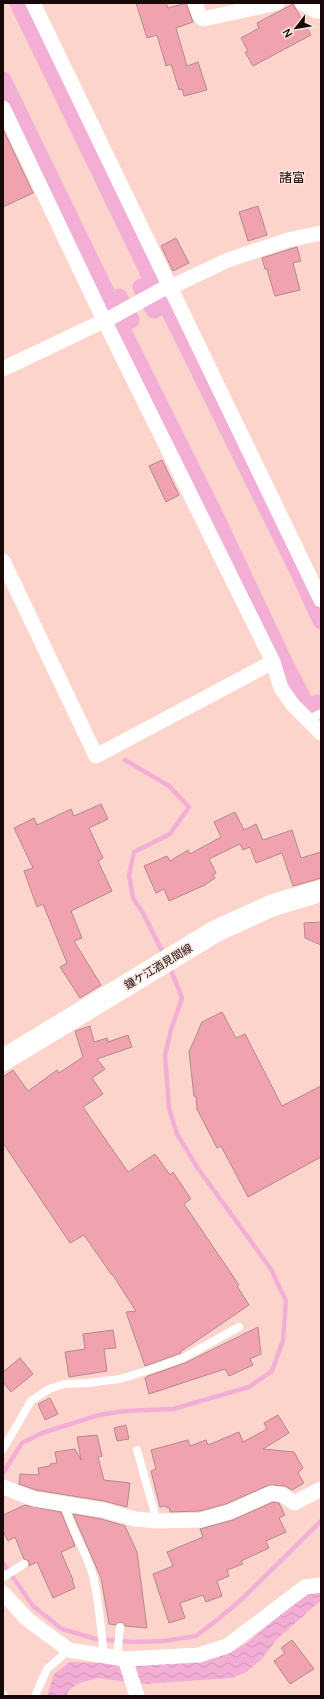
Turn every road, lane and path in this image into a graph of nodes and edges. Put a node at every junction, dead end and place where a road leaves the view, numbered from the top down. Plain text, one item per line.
1 (33, 3) edge
2 (195, 3) edge
3 (277, 3) edge
4 (302, 3) edge
5 (321, 11) edge
6 (3, 108) edge
7 (321, 233) edge
8 (166, 289) junction
9 (108, 318) junction
10 (3, 369) edge
11 (3, 561) edge
12 (321, 600) edge
13 (273, 662) junction
14 (321, 713) edge
15 (307, 720) junction
16 (321, 733) edge
17 (321, 890) edge
18 (3, 1060) edge
19 (239, 1327) dead end
20 (3, 1449) edge
21 (137, 1450) dead end
22 (3, 1487) edge
23 (321, 1489) edge
24 (65, 1505) junction
25 (157, 1521) junction
26 (24, 1564) dead end
27 (3, 1577) edge
28 (321, 1584) edge
29 (3, 1593) edge
30 (120, 1627) dead end
31 (69, 1650) junction
32 (116, 1657) junction
33 (35, 1696) edge
34 (137, 1696) edge

1 - 8 street
2 - 3 street
4 - 5 street
6 - 9 street
7 - 8 street
8 - 9 street
8 - 12 street
9 - 10 street
9 - 13 street
11 - 13 street
13 - 15 street
14 - 15 lane
15 - 16 street
17 - 18 main road, 鐘ケ江酒見間線
19 - 20 lane
21 - 25 lane
22 - 24 street
23 - 25 street
24 - 25 street
24 - 32 lane
26 - 27 lane
28 - 32 street
29 - 31 street
30 - 32 lane
31 - 32 street
31 - 33 lane
32 - 34 street

